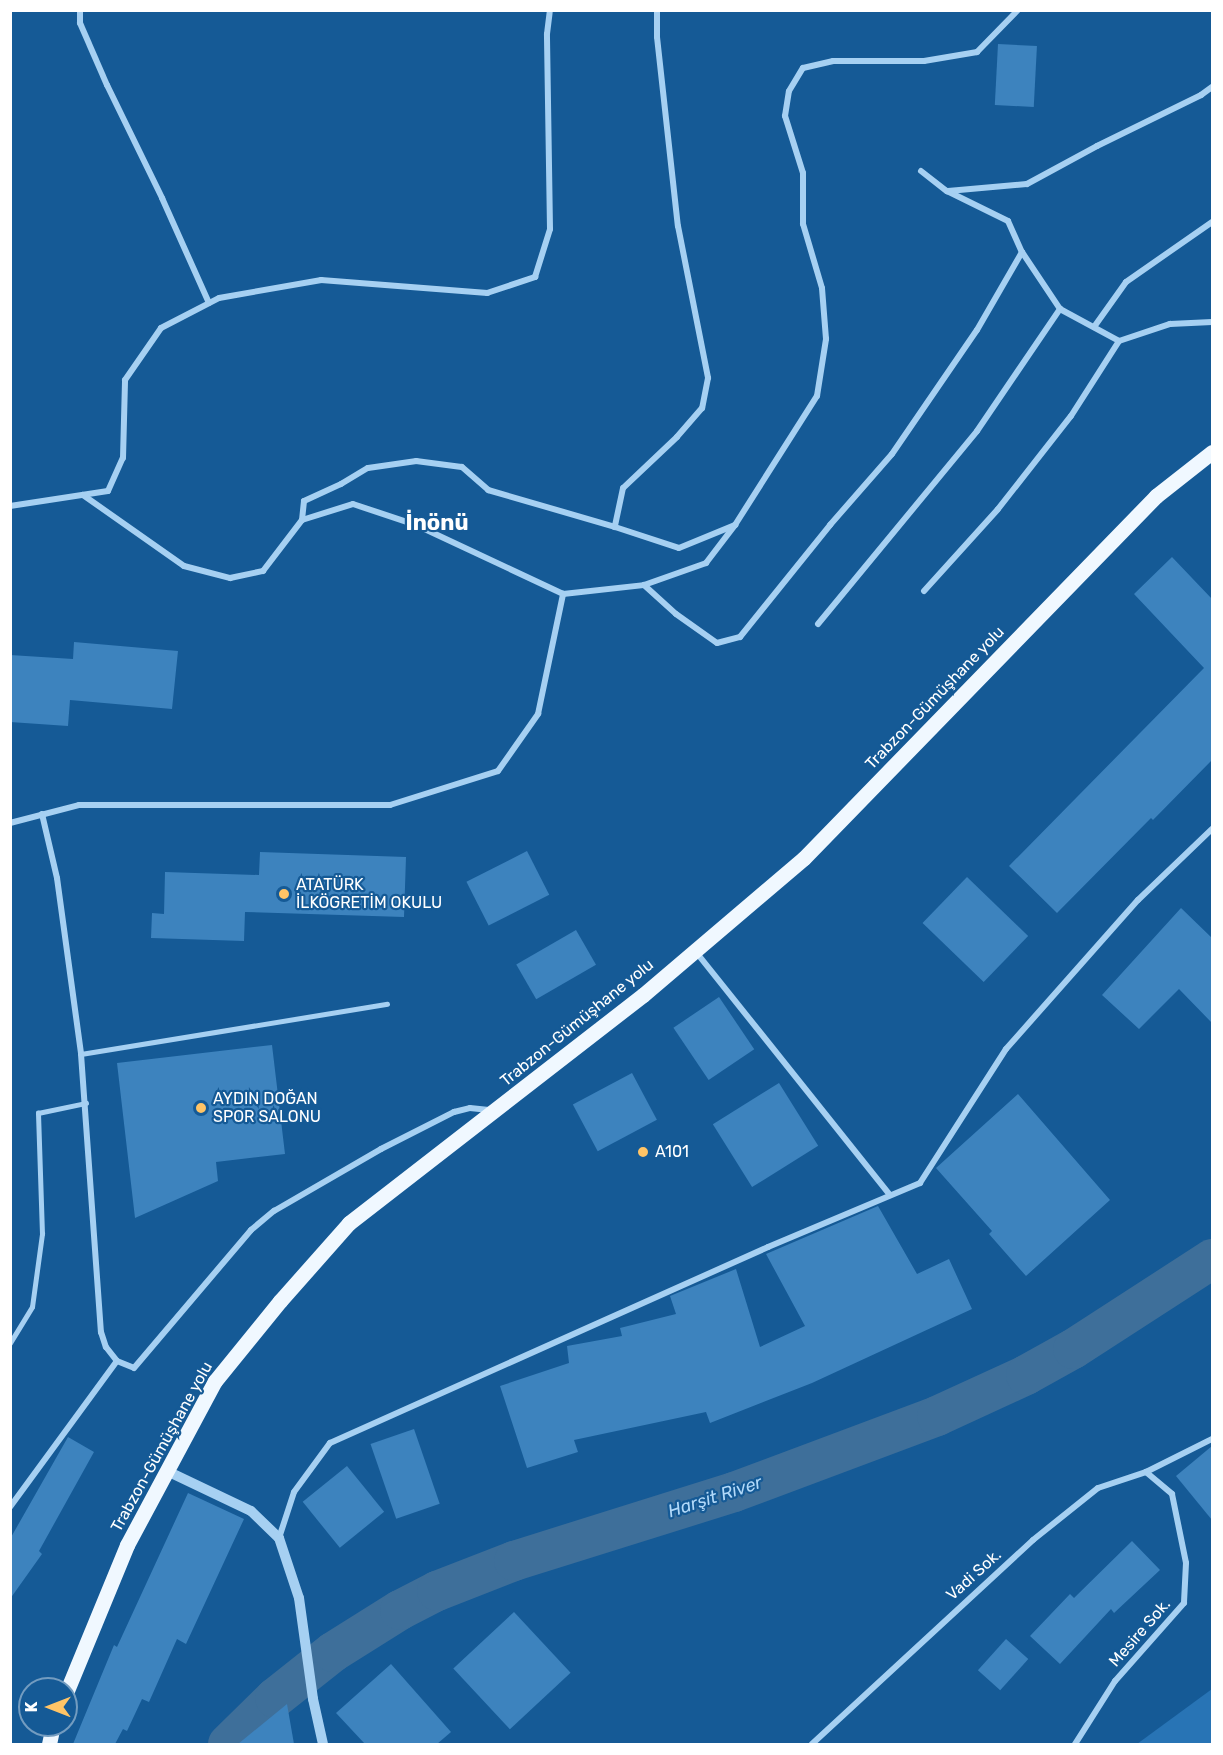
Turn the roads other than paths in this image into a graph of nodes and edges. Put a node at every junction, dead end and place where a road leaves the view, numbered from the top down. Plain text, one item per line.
1 (80, 10) edge
2 (550, 10) edge
3 (657, 10) edge
4 (1018, 10) edge
5 (1212, 87) edge
6 (921, 171) dead end
7 (947, 191) junction
8 (1212, 222) edge
9 (1022, 252) junction
10 (209, 303) junction
11 (1060, 309) junction
12 (1212, 322) edge
13 (1094, 327) junction
14 (1119, 341) junction
15 (1212, 452) edge
16 (84, 495) junction
17 (10, 506) edge
18 (302, 520) junction
19 (735, 525) junction
20 (615, 527) junction
21 (644, 585) junction
22 (924, 591) dead end
23 (563, 594) junction
24 (818, 624) dead end
25 (42, 814) junction
26 (10, 823) edge
27 (1212, 829) edge
28 (694, 949) junction
29 (387, 1004) dead end
30 (81, 1054) junction
31 (86, 1103) junction
32 (496, 1111) junction
33 (890, 1195) junction
34 (10, 1343) edge
35 (117, 1361) junction
36 (1212, 1439) edge
37 (167, 1471) junction
38 (1146, 1472) junction
39 (10, 1507) edge
40 (279, 1538) junction
41 (73, 1677) edge
42 (323, 1744) edge
43 (812, 1744) edge
44 (1075, 1744) edge

1 - 10 street
2 - 10 street
3 - 20 street
4 - 19 street
5 - 7 street
6 - 7 street
7 - 9 street
8 - 13 street
9 - 11 street
9 - 21 street
10 - 16 street
11 - 13 street
11 - 24 street
12 - 14 street
13 - 14 street
14 - 22 street
15 - 28 main road, Trabzon-Gümüşhane yolu
16 - 17 street
16 - 18 street
18 - 20 street
18 - 23 street
19 - 20 street
19 - 21 street
21 - 23 street
23 - 25 street
25 - 26 street
25 - 30 street
27 - 33 street
28 - 32 main road, Trabzon-Gümüşhane yolu
28 - 33 street
29 - 30 lane
30 - 31 street
31 - 34 lane
31 - 35 street
32 - 35 street
32 - 37 main road, Trabzon-Gümüşhane yolu
33 - 40 street
35 - 39 street
36 - 38 street, Vadi Sok.
37 - 40 street
37 - 41 main road, Trabzon-Gümüşhane yolu
38 - 43 street, Vadi Sok.
38 - 44 street, Mesire Sok.
40 - 42 street

